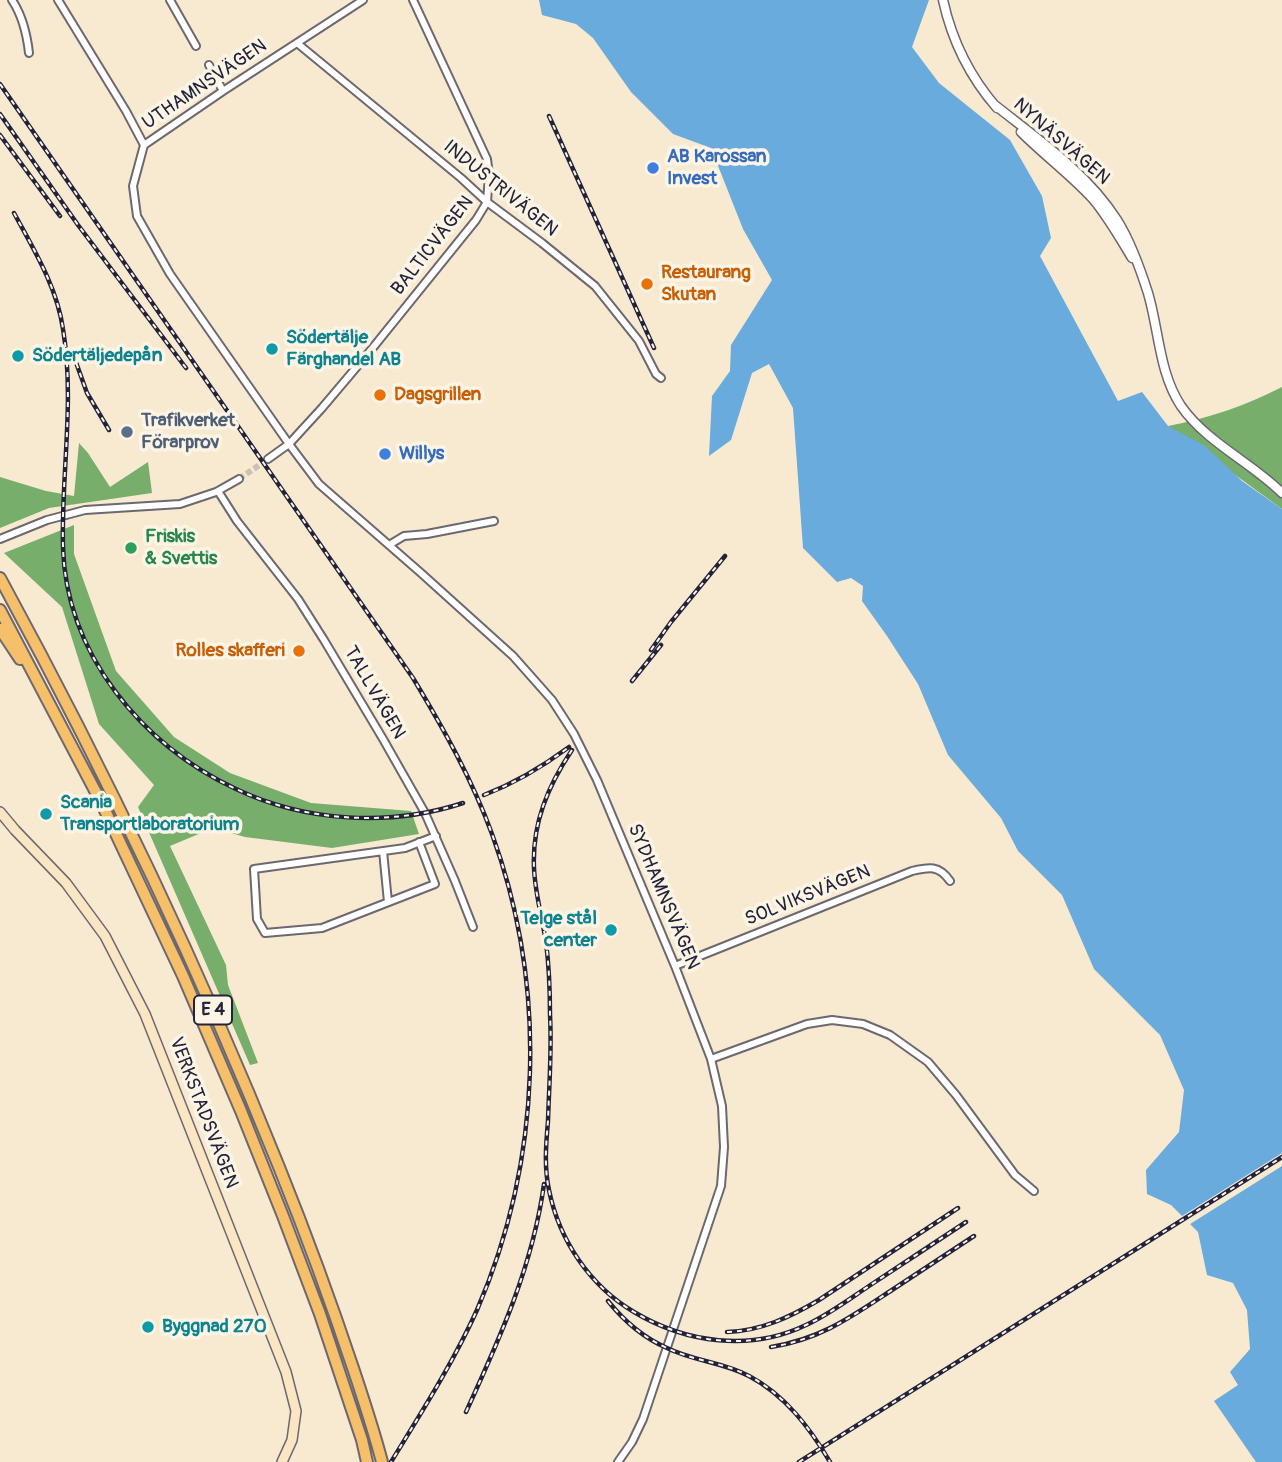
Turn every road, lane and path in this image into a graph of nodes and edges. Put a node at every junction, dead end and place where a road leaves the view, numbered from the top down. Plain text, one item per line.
1 (12, 0) edge
2 (58, 0) edge
3 (170, 0) edge
4 (363, 0) edge
5 (413, 0) edge
6 (943, 0) edge
7 (297, 43) junction
8 (196, 46) dead end
9 (29, 53) dead end
10 (209, 65) dead end
11 (223, 91) junction
12 (145, 145) junction
13 (487, 202) junction
14 (661, 378) dead end
15 (289, 444) junction
16 (268, 459) tunnel mouth
17 (239, 479) tunnel mouth
18 (218, 491) junction
19 (1282, 494) edge
20 (494, 521) dead end
21 (0, 539) edge
22 (389, 545) junction
23 (0, 578) edge
24 (0, 610) edge
25 (0, 629) edge
26 (46, 695) junction
27 (0, 812) edge
28 (436, 836) junction
29 (419, 842) junction
30 (383, 851) junction
31 (950, 881) dead end
32 (388, 902) junction
33 (473, 927) dead end
34 (675, 966) junction
35 (711, 1059) junction
36 (1034, 1191) dead end
37 (282, 1462) edge
38 (367, 1462) edge
39 (382, 1462) edge
40 (618, 1462) edge

1 - 9 street
2 - 12 street
3 - 8 street
4 - 7 street, UTHAMNSVÄGEN
5 - 13 street, BALTICVÄGEN
6 - 19 street, NYNÄSVÄGEN
7 - 11 street, UTHAMNSVÄGEN
7 - 13 street, INDUSTRIVÄGEN
10 - 11 street
11 - 12 street, UTHAMNSVÄGEN
12 - 15 street, UTHAMNSVÄGEN
13 - 14 street, INDUSTRIVÄGEN
13 - 15 street, BALTICVÄGEN
15 - 16 street, BALTICVÄGEN
15 - 22 street, SYDHAMNSVÄGEN
17 - 18 street
18 - 21 street
18 - 28 street, TALLVÄGEN
20 - 22 street
22 - 34 street, SYDHAMNSVÄGEN
23 - 39 highway, E 4
24 - 26 highway, E 4
25 - 26 highway
26 - 38 highway, E 4
27 - 37 main road, VERKSTADSVÄGEN
28 - 29 street
28 - 33 street, TALLVÄGEN
29 - 30 street
29 - 32 street
30 - 32 street
30 - 32 street
31 - 34 street, SOLVIKSVÄGEN
34 - 35 street, SYDHAMNSVÄGEN
35 - 36 street
35 - 40 street, SYDHAMNSVÄGEN

